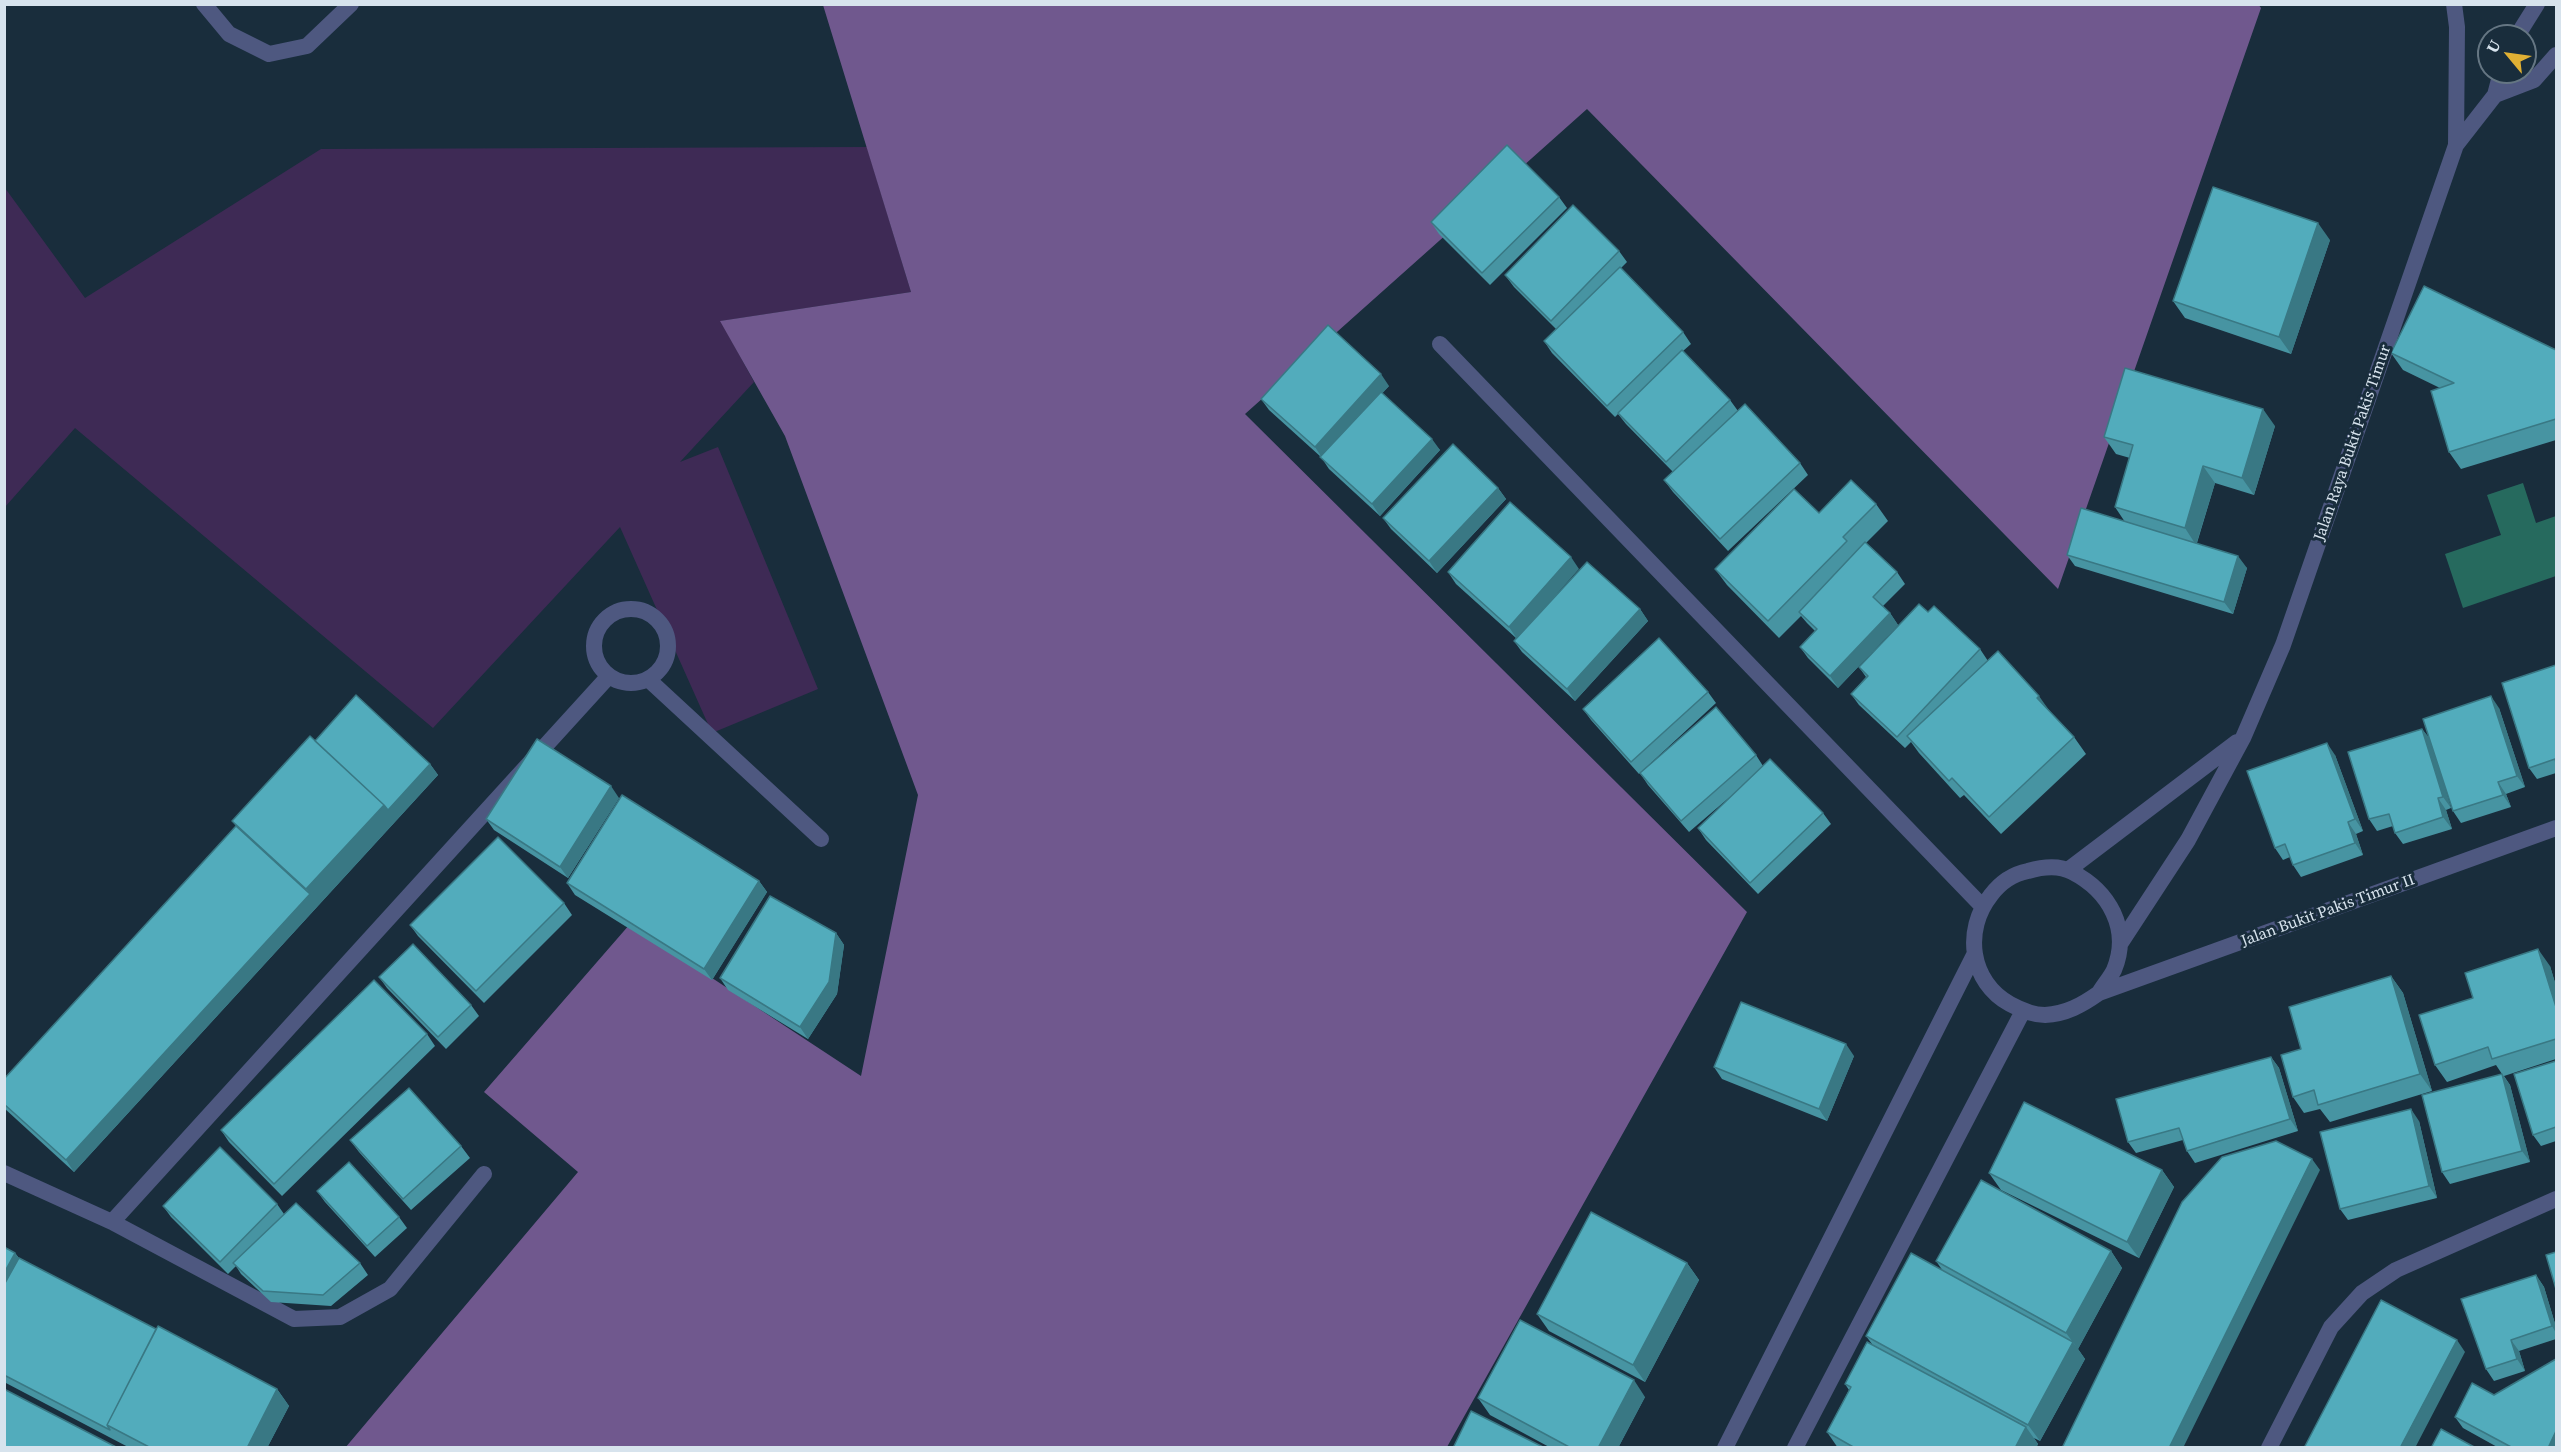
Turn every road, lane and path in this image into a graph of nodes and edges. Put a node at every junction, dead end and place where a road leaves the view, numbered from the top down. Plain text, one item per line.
1 (204, 4) edge
2 (351, 4) edge
3 (2454, 4) edge
4 (2536, 4) edge
5 (2524, 24) edge
6 (2556, 55) edge
7 (2498, 84) edge
8 (2495, 96) junction
9 (2456, 145) junction
10 (1440, 344) dead end
11 (608, 677) junction
12 (649, 680) junction
13 (2243, 738) junction
14 (2556, 828) edge
15 (821, 839) dead end
16 (2068, 870) junction
17 (1982, 906) junction
18 (2120, 944) junction
19 (1974, 955) junction
20 (2098, 993) junction
21 (2023, 1011) junction
22 (4, 1173) edge
23 (484, 1174) dead end
24 (2556, 1199) edge
25 (112, 1222) junction
26 (1725, 1448) edge
27 (1795, 1448) edge
28 (2269, 1448) edge

1 - 2 street
3 - 9 street, Jalan Raya Bukit Pakis Timur
4 - 5 street
6 - 8 street, Jalan Raya Bukit Pakis Timur
7 - 8 street, Jalan Raya Bukit Pakis Timur
8 - 9 street, Jalan Raya Bukit Pakis Timur
9 - 13 street, Jalan Raya Bukit Pakis Timur
10 - 17 street
11 - 12 street
11 - 12 street
11 - 25 street
12 - 15 street
13 - 16 street, Jalan Raya Bukit Pakis Timur
13 - 18 street, Jalan Raya Bukit Pakis Timur
14 - 20 street, Jalan Bukit Pakis Timur II
16 - 17 street
16 - 18 street
17 - 19 street
18 - 20 street
19 - 21 street
19 - 26 street
20 - 21 street
21 - 27 street
22 - 25 street
23 - 25 street
24 - 28 street

